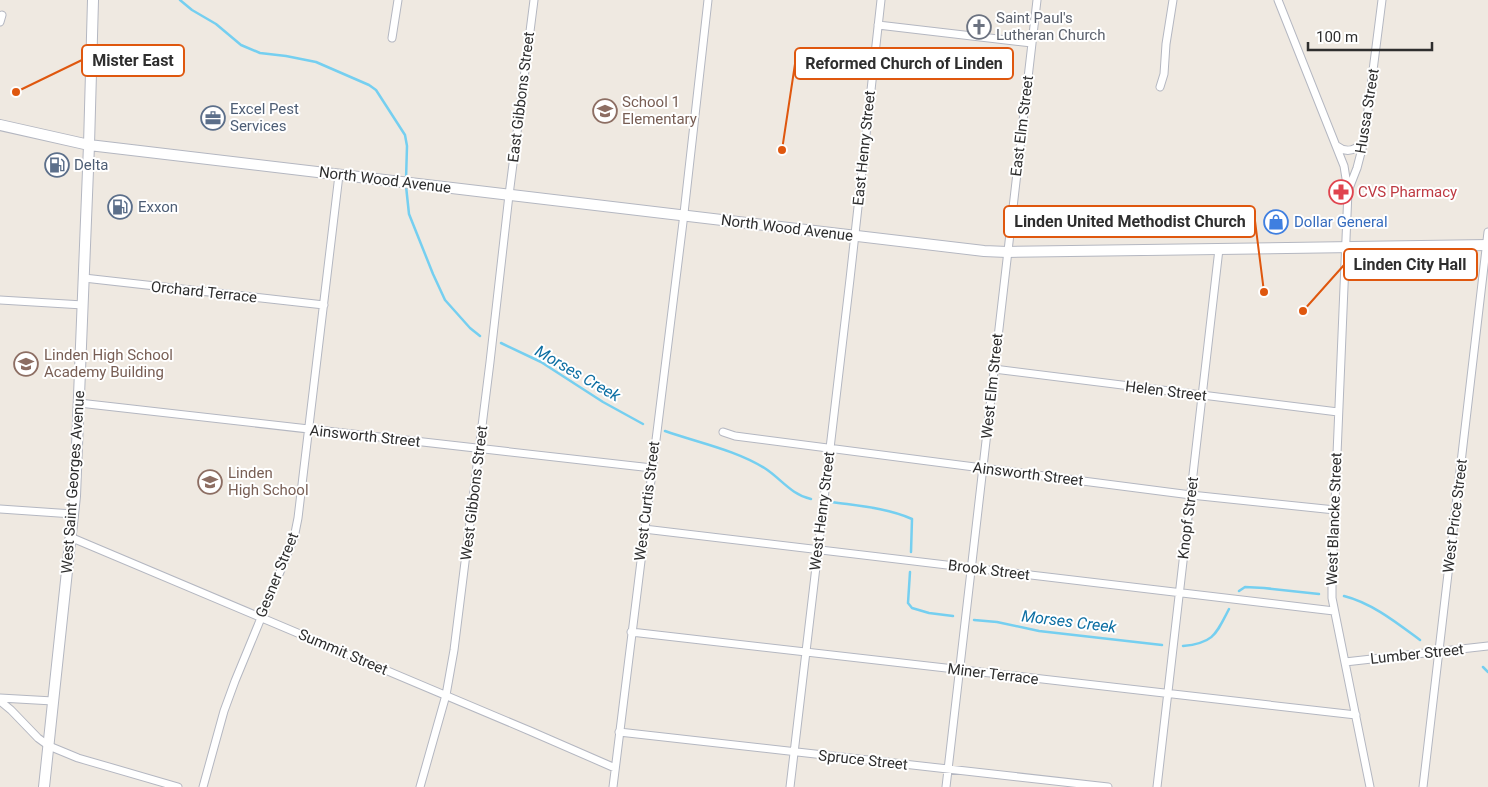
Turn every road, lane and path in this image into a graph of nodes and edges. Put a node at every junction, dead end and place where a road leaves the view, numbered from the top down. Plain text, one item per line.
1 (93, 0) edge
2 (398, 0) edge
3 (534, 0) edge
4 (708, 0) edge
5 (881, 0) edge
6 (1037, 0) edge
7 (1172, 0) edge
8 (1278, 0) edge
9 (1382, 0) edge
10 (878, 25) junction
11 (392, 38) dead end
12 (1032, 43) junction
13 (1160, 87) dead end
14 (0, 125) edge
15 (1364, 141) junction
16 (89, 145) junction
17 (1336, 145) junction
18 (339, 175) junction
19 (1348, 191) junction
20 (509, 195) junction
21 (684, 216) junction
22 (1488, 232) edge
23 (855, 236) junction
24 (1487, 245) edge
25 (1346, 248) junction
26 (1220, 249) junction
27 (1007, 252) junction
28 (84, 278) junction
29 (0, 300) edge
30 (83, 305) junction
31 (324, 306) junction
32 (994, 369) junction
33 (1203, 396) junction
34 (79, 403) junction
35 (1338, 412) junction
36 (309, 429) junction
37 (723, 432) dead end
38 (480, 448) junction
39 (830, 448) junction
40 (652, 468) junction
41 (983, 468) junction
42 (1191, 495) junction
43 (0, 509) edge
44 (1335, 510) junction
45 (73, 514) junction
46 (644, 529) junction
47 (70, 537) junction
48 (818, 550) junction
49 (972, 568) junction
50 (1180, 592) junction
51 (1334, 611) junction
52 (261, 617) junction
53 (631, 632) junction
54 (1488, 646) edge
55 (1439, 651) junction
56 (806, 652) junction
57 (1345, 662) junction
58 (960, 670) junction
59 (1168, 694) junction
60 (446, 695) junction
61 (0, 699) edge
62 (53, 700) junction
63 (1356, 715) junction
64 (619, 732) junction
65 (48, 746) junction
66 (794, 752) junction
67 (615, 768) junction
68 (948, 769) junction
69 (44, 787) edge
70 (178, 787) edge
71 (203, 787) edge
72 (420, 787) edge
73 (612, 787) edge
74 (790, 787) edge
75 (946, 787) edge
76 (1108, 787) edge
77 (1157, 787) edge
78 (1370, 787) edge
79 (1423, 787) edge

1 - 16 main road, West Saint Georges Avenue
2 - 11 street
3 - 20 street, East Gibbons Street
4 - 21 street, West Curtis Street
5 - 10 street, East Henry Street
6 - 12 street, East Elm Street
7 - 13 street
8 - 17 street
9 - 15 street, Hussa Street
10 - 12 street
10 - 23 street, East Henry Street
12 - 27 street, East Elm Street
14 - 16 main road, North Wood Avenue
15 - 17 street
15 - 19 street, Hussa Street
16 - 18 main road, North Wood Avenue
16 - 28 main road, West Saint Georges Avenue
17 - 19 street
18 - 20 main road, North Wood Avenue
18 - 31 street, Gesner Street
19 - 25 street, West Blancke Street
20 - 21 main road, North Wood Avenue
20 - 38 street, West Gibbons Street
21 - 23 main road, North Wood Avenue
21 - 40 street, West Curtis Street
22 - 24 street, West Price Street
23 - 27 main road, North Wood Avenue
23 - 39 street, West Henry Street
24 - 25 main road, North Wood Avenue
24 - 55 street, West Price Street
25 - 26 main road, North Wood Avenue
25 - 35 street, West Blancke Street
26 - 27 main road, North Wood Avenue
26 - 33 street, Knopf Street
27 - 32 street, West Elm Street
28 - 30 main road, West Saint Georges Avenue
28 - 31 street, Orchard Terrace
29 - 30 street
30 - 34 main road, West Saint Georges Avenue
31 - 36 street, Gesner Street
32 - 33 street, Helen Street
32 - 41 street, West Elm Street
33 - 35 street, Helen Street
33 - 42 street, Knopf Street
34 - 36 street, Ainsworth Street
34 - 45 main road, West Saint Georges Avenue
35 - 44 street, West Blancke Street
36 - 38 street, Ainsworth Street
36 - 52 street, Gesner Street
37 - 39 street, Ainsworth Street
38 - 40 street, Ainsworth Street
38 - 60 street, West Gibbons Street
39 - 41 street, Ainsworth Street
39 - 48 street, West Henry Street
40 - 46 street, West Curtis Street
41 - 42 street, Ainsworth Street
41 - 49 street, West Elm Street
42 - 44 street, Ainsworth Street
42 - 50 street, Knopf Street
43 - 45 street
44 - 51 street, West Blancke Street
45 - 47 main road, West Saint Georges Avenue
46 - 48 street, Brook Street
46 - 53 street, West Curtis Street
47 - 52 street, Summit Street
47 - 62 main road, West Saint Georges Avenue
48 - 49 street, Brook Street
48 - 56 street, West Henry Street
49 - 50 street, Brook Street
49 - 58 street, West Elm Street
50 - 51 street, Brook Street
50 - 59 street, Knopf Street
51 - 57 street, West Blancke Street
52 - 60 street, Summit Street
52 - 71 street, Gesner Street
53 - 56 street, Miner Terrace
53 - 64 street, West Curtis Street
54 - 55 street, Lumber Street
55 - 57 street, Lumber Street
55 - 79 street, West Price Street
56 - 58 street, Miner Terrace
56 - 66 street, West Henry Street
57 - 63 street, West Blancke Street
58 - 59 street, Miner Terrace
58 - 68 street, West Elm Street
59 - 63 street, Miner Terrace
59 - 77 street, Knopf Street
60 - 67 street, Summit Street
60 - 72 street, West Gibbons Street
61 - 62 street
61 - 65 street
62 - 65 main road, West Saint Georges Avenue
63 - 78 street, West Blancke Street
64 - 66 street, Spruce Street
64 - 67 street, West Curtis Street
65 - 69 main road, West Saint Georges Avenue
65 - 70 street
66 - 68 street, Spruce Street
66 - 74 street, West Henry Street
67 - 73 street, West Curtis Street
68 - 75 street, West Elm Street
68 - 76 street, Spruce Street

